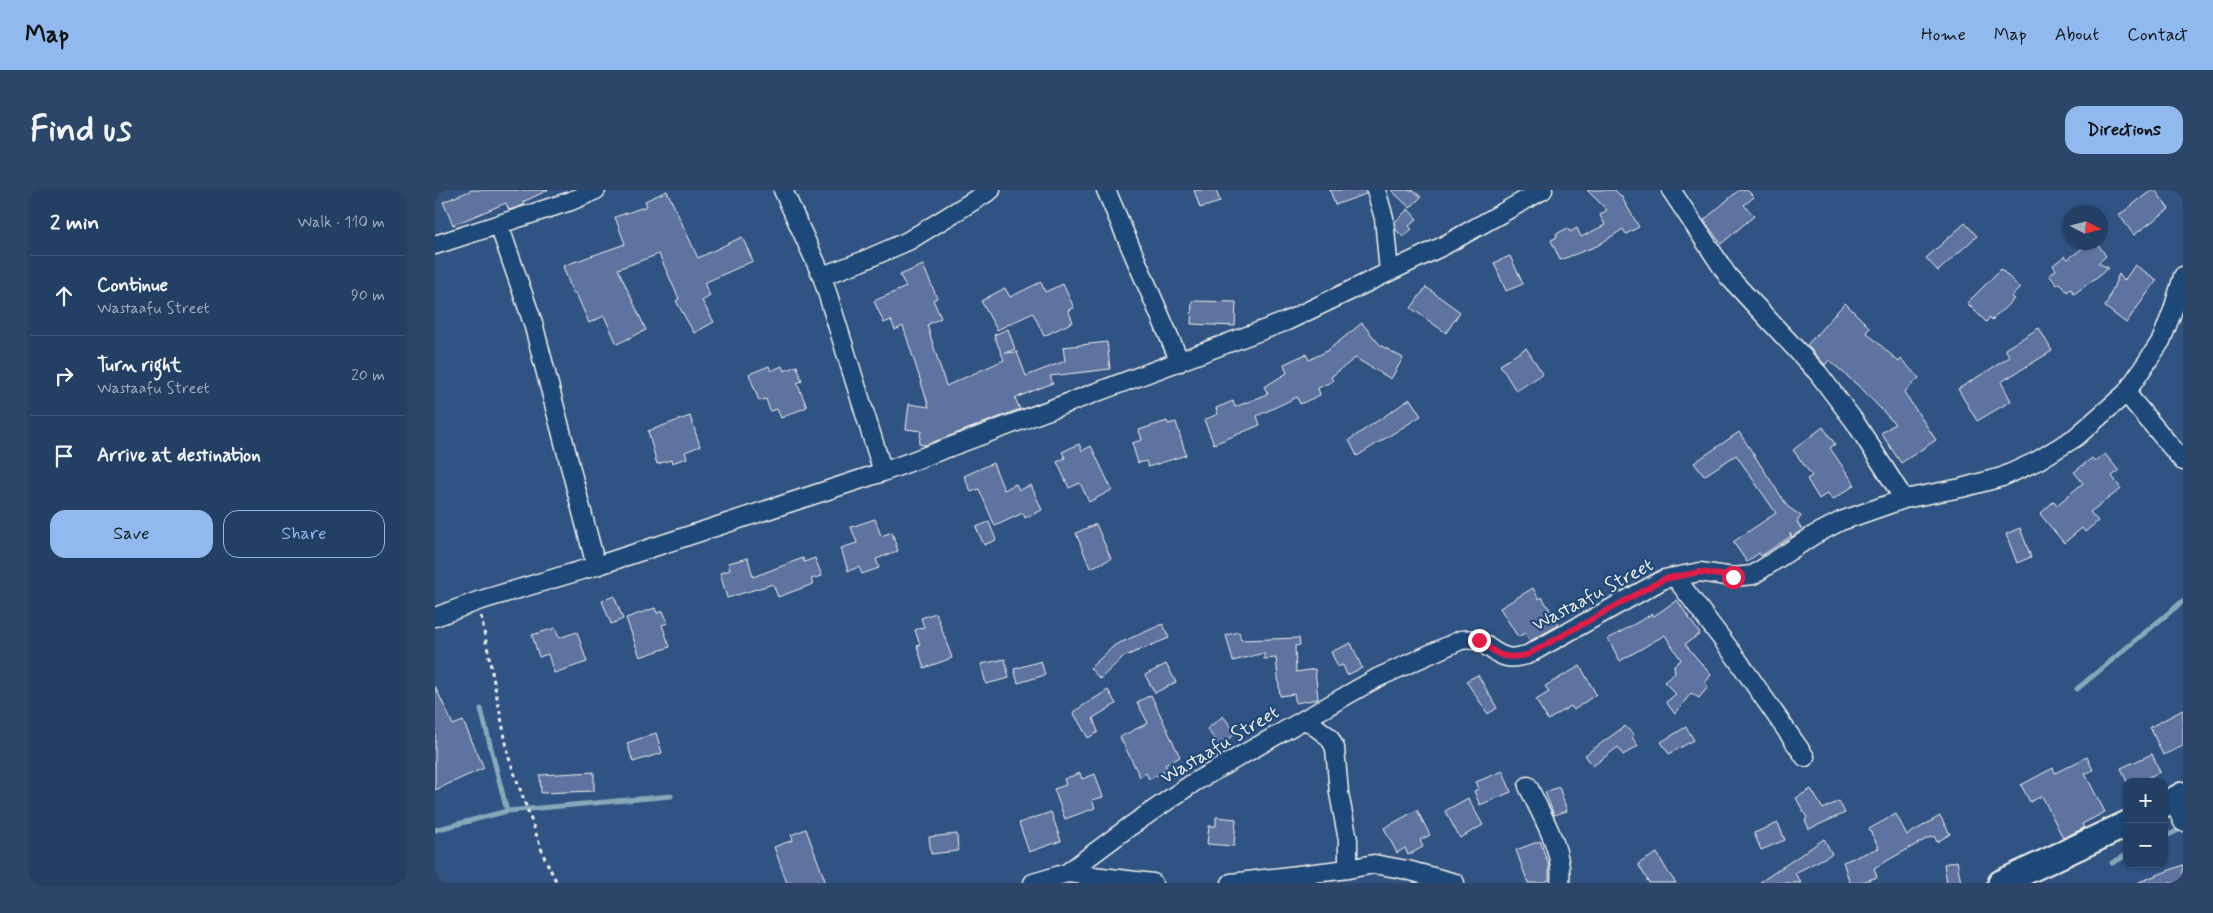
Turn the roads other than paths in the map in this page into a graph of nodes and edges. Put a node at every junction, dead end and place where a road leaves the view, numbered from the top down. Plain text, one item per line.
1 (596, 190) edge
2 (783, 190) edge
3 (991, 190) edge
4 (1106, 190) edge
5 (1377, 190) edge
6 (1543, 190) edge
7 (1671, 190) edge
8 (499, 225) junction
9 (435, 245) edge
10 (1389, 272) junction
11 (822, 276) junction
12 (2183, 276) edge
13 (1180, 362) junction
14 (2127, 393) junction
15 (2183, 461) edge
16 (883, 472) junction
17 (1904, 499) junction
18 (596, 566) junction
19 (1675, 577) junction
20 (435, 617) edge
21 (1305, 719) junction
22 (1805, 757) dead end
23 (1528, 786) dead end
24 (2123, 826) edge
25 (1348, 869) junction
26 (1067, 873) junction
27 (1033, 883) edge
28 (1153, 883) edge
29 (1231, 883) edge
30 (1455, 883) edge
31 (1560, 883) edge
32 (2001, 883) edge

1 - 8 street
2 - 11 street
3 - 11 street
4 - 13 street
5 - 10 street
6 - 10 street
7 - 17 street
8 - 9 street
8 - 18 street
10 - 13 street
11 - 16 street
12 - 14 street, Wastaafu Street
13 - 16 street
14 - 15 street
14 - 17 street, Wastaafu Street
16 - 18 street
17 - 19 street, Wastaafu Street
18 - 20 street
19 - 21 street, Wastaafu Street
19 - 22 street
21 - 25 street
21 - 26 street, Wastaafu Street
23 - 31 street
24 - 32 main road
25 - 29 street
25 - 30 street
26 - 27 street, Wastaafu Street
26 - 28 street

